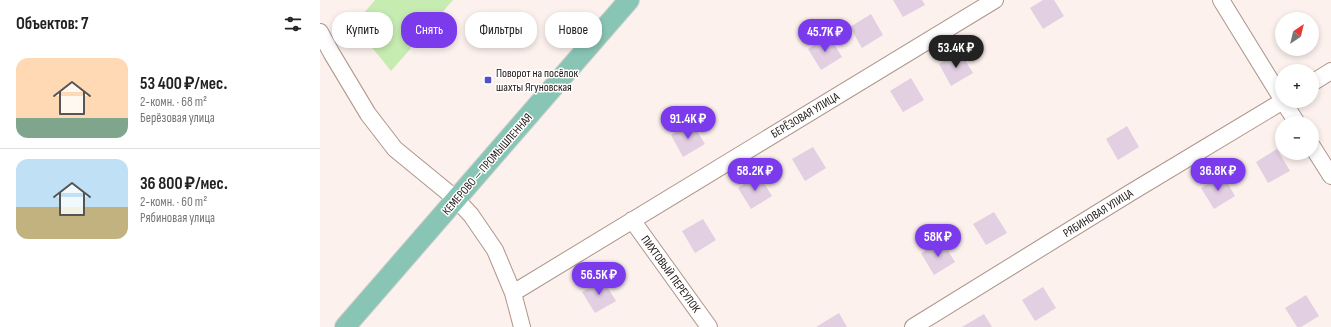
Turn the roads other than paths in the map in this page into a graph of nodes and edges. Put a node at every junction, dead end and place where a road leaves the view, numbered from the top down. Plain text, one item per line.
1 (629, 0) edge
2 (995, 0) edge
3 (1221, 0) edge
4 (320, 32) edge
5 (1331, 71) edge
6 (1319, 79) edge
7 (1275, 87) edge
8 (1275, 105) edge
9 (1319, 157) edge
10 (1331, 176) edge
11 (456, 199) junction
12 (632, 220) junction
13 (514, 293) junction
14 (345, 327) edge
15 (522, 327) edge
16 (709, 327) edge
17 (913, 327) edge

1 - 11 main road, КЕМЕРОВО — ПРОМЫШЛЕННАЯ
2 - 12 street, БЕРЁЗОВАЯ УЛИЦА
3 - 7 street
4 - 11 street
5 - 6 street
8 - 17 street, РЯБИНОВАЯ УЛИЦА
9 - 10 street
11 - 13 street
11 - 14 main road, КЕМЕРОВО — ПРОМЫШЛЕННАЯ
12 - 13 street, БЕРЁЗОВАЯ УЛИЦА
12 - 16 street, ПИХТОВЫЙ ПЕРЕУЛОК
13 - 15 street

